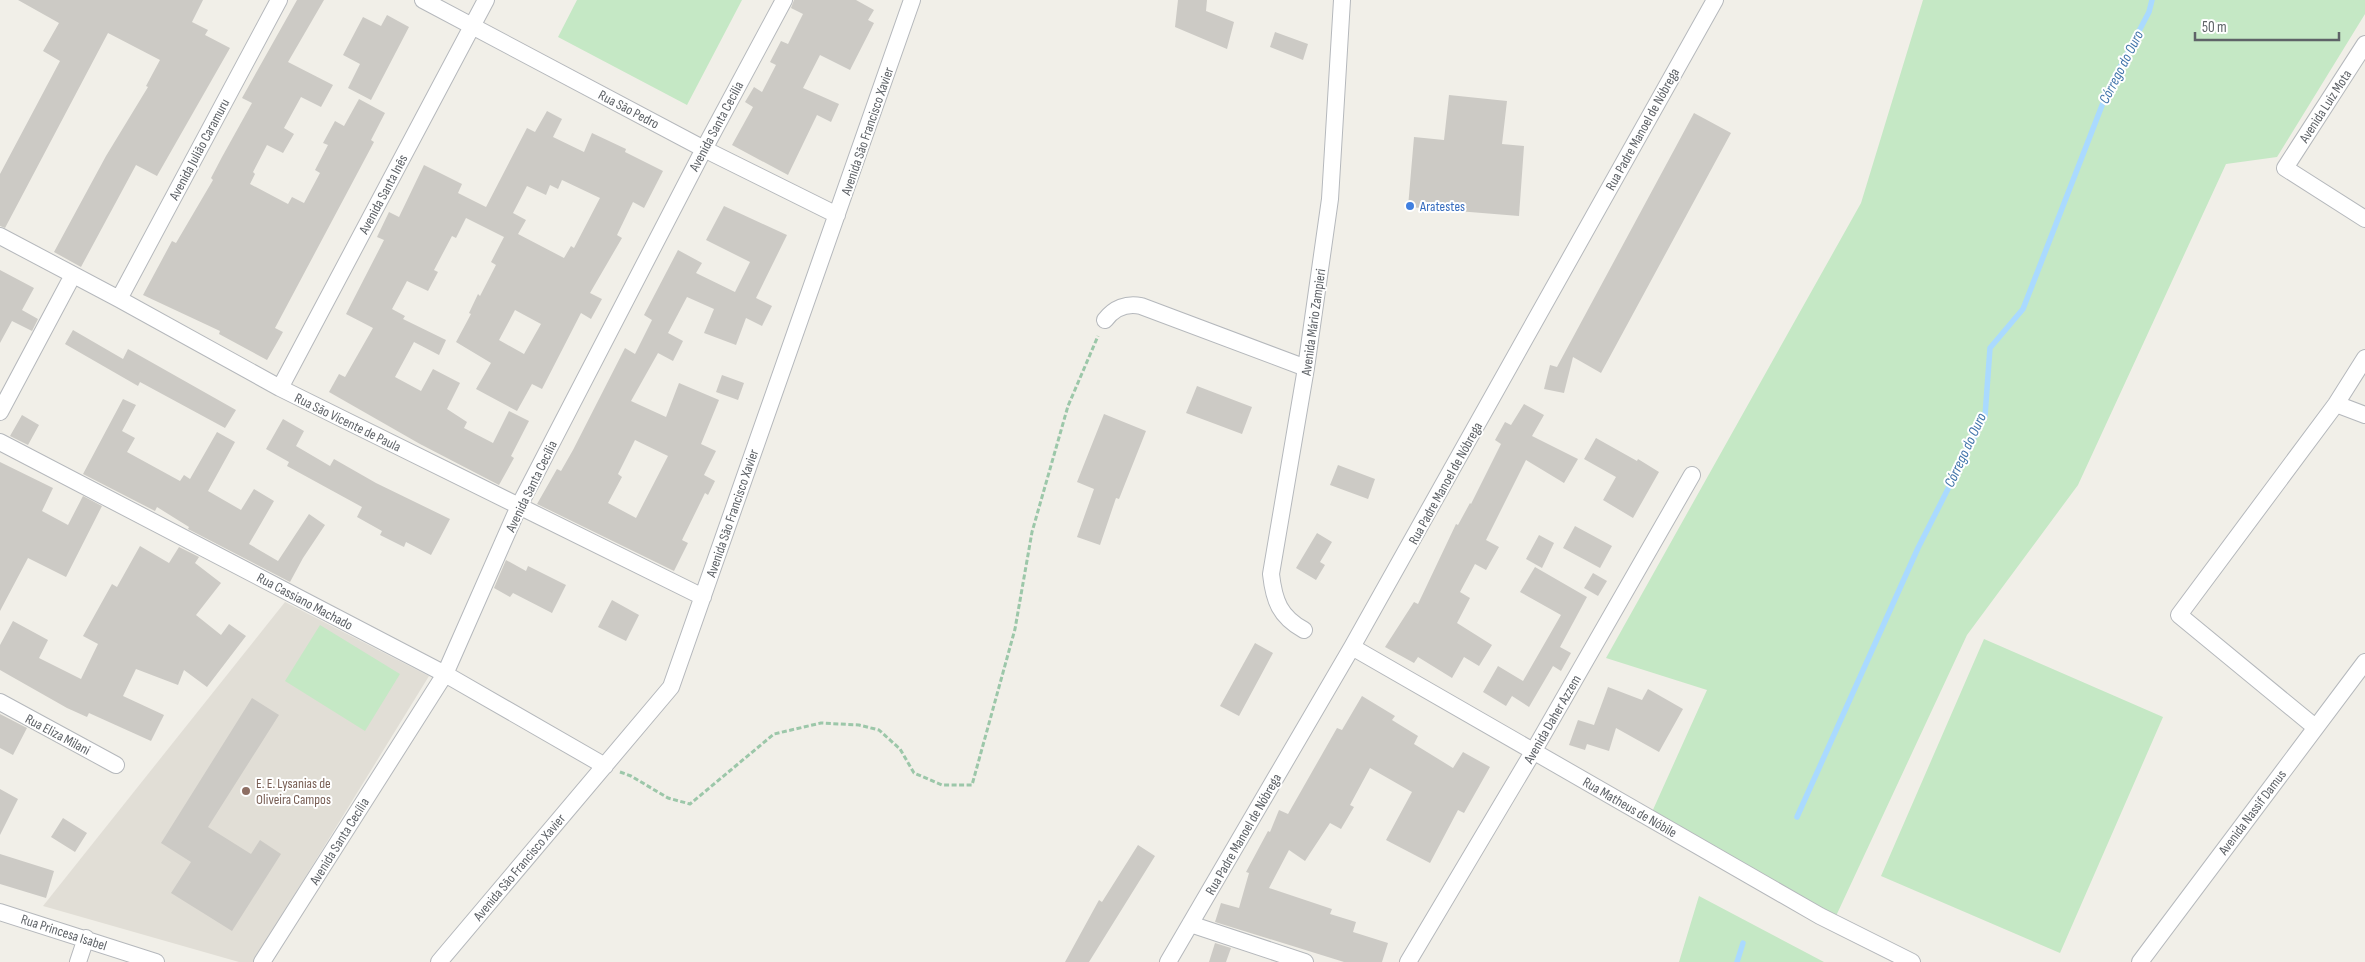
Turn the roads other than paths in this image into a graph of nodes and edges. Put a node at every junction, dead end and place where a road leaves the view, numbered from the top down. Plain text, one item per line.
1 (279, 0) edge
2 (423, 0) edge
3 (486, 0) edge
4 (784, 0) edge
5 (912, 0) edge
6 (1342, 0) edge
7 (1715, 0) edge
8 (472, 26) junction
9 (2365, 44) edge
10 (704, 149) junction
11 (837, 215) junction
12 (2365, 219) edge
13 (0, 236) edge
14 (73, 275) junction
15 (120, 299) junction
16 (1105, 320) road end
17 (2365, 358) edge
18 (1306, 368) junction
19 (280, 388) junction
20 (2336, 404) junction
21 (0, 412) edge
22 (2365, 415) edge
23 (0, 442) edge
24 (1692, 475) dead end
25 (519, 506) junction
26 (703, 597) junction
27 (1304, 630) dead end
28 (1352, 647) junction
29 (2365, 662) edge
30 (445, 674) junction
31 (0, 702) edge
32 (2315, 727) junction
33 (1533, 752) junction
34 (116, 765) dead end
35 (605, 766) junction
36 (0, 912) edge
37 (1190, 924) junction
38 (86, 938) junction
39 (78, 962) edge
40 (156, 962) edge
41 (262, 962) edge
42 (439, 962) edge
43 (1168, 962) edge
44 (1305, 962) edge
45 (1408, 962) edge
46 (1912, 962) edge
47 (2140, 962) edge

1 - 15 street, Avenida Julião Caramuru
2 - 8 street, Rua São Pedro
3 - 8 street, Avenida Santa Inês
4 - 10 street, Avenida Santa Cecília
5 - 11 street, Avenida São Francisco Xavier
6 - 18 street, Avenida Mário Zampieri
7 - 28 street, Rua Padre Manoel de Nóbrega
8 - 10 street, Rua São Pedro
8 - 19 street, Avenida Santa Inês
9 - 12 street, Avenida Luiz Mota
10 - 11 street, Rua São Pedro
10 - 25 street, Avenida Santa Cecília
11 - 26 street, Avenida São Francisco Xavier
13 - 14 street, Rua São Vicente de Paula
14 - 15 street, Rua São Vicente de Paula
14 - 21 street
15 - 19 street, Rua São Vicente de Paula
16 - 18 street
17 - 20 street
18 - 27 street, Avenida Mário Zampieri
19 - 25 street, Rua São Vicente de Paula
20 - 22 street
20 - 32 street
23 - 30 street, Rua Cassiano Machado
24 - 33 street, Avenida Daher Azzem
25 - 26 street, Rua São Vicente de Paula
25 - 30 street, Avenida Santa Cecília
26 - 35 street, Avenida São Francisco Xavier
28 - 33 street, Rua Matheus de Nóbile
28 - 37 street, Rua Padre Manoel de Nóbrega
29 - 32 street, Avenida Nassif Damus
30 - 35 street, Rua Cassiano Machado
30 - 41 street, Avenida Santa Cecília
31 - 34 street, Rua Eliza Milani
32 - 47 street, Avenida Nassif Damus
33 - 45 street, Avenida Daher Azzem
33 - 46 street, Rua Matheus de Nóbile
35 - 42 street, Avenida São Francisco Xavier
36 - 38 street, Rua Princesa Isabel
37 - 43 street, Rua Padre Manoel de Nóbrega
37 - 44 street
38 - 39 street
38 - 40 street, Rua Princesa Isabel

